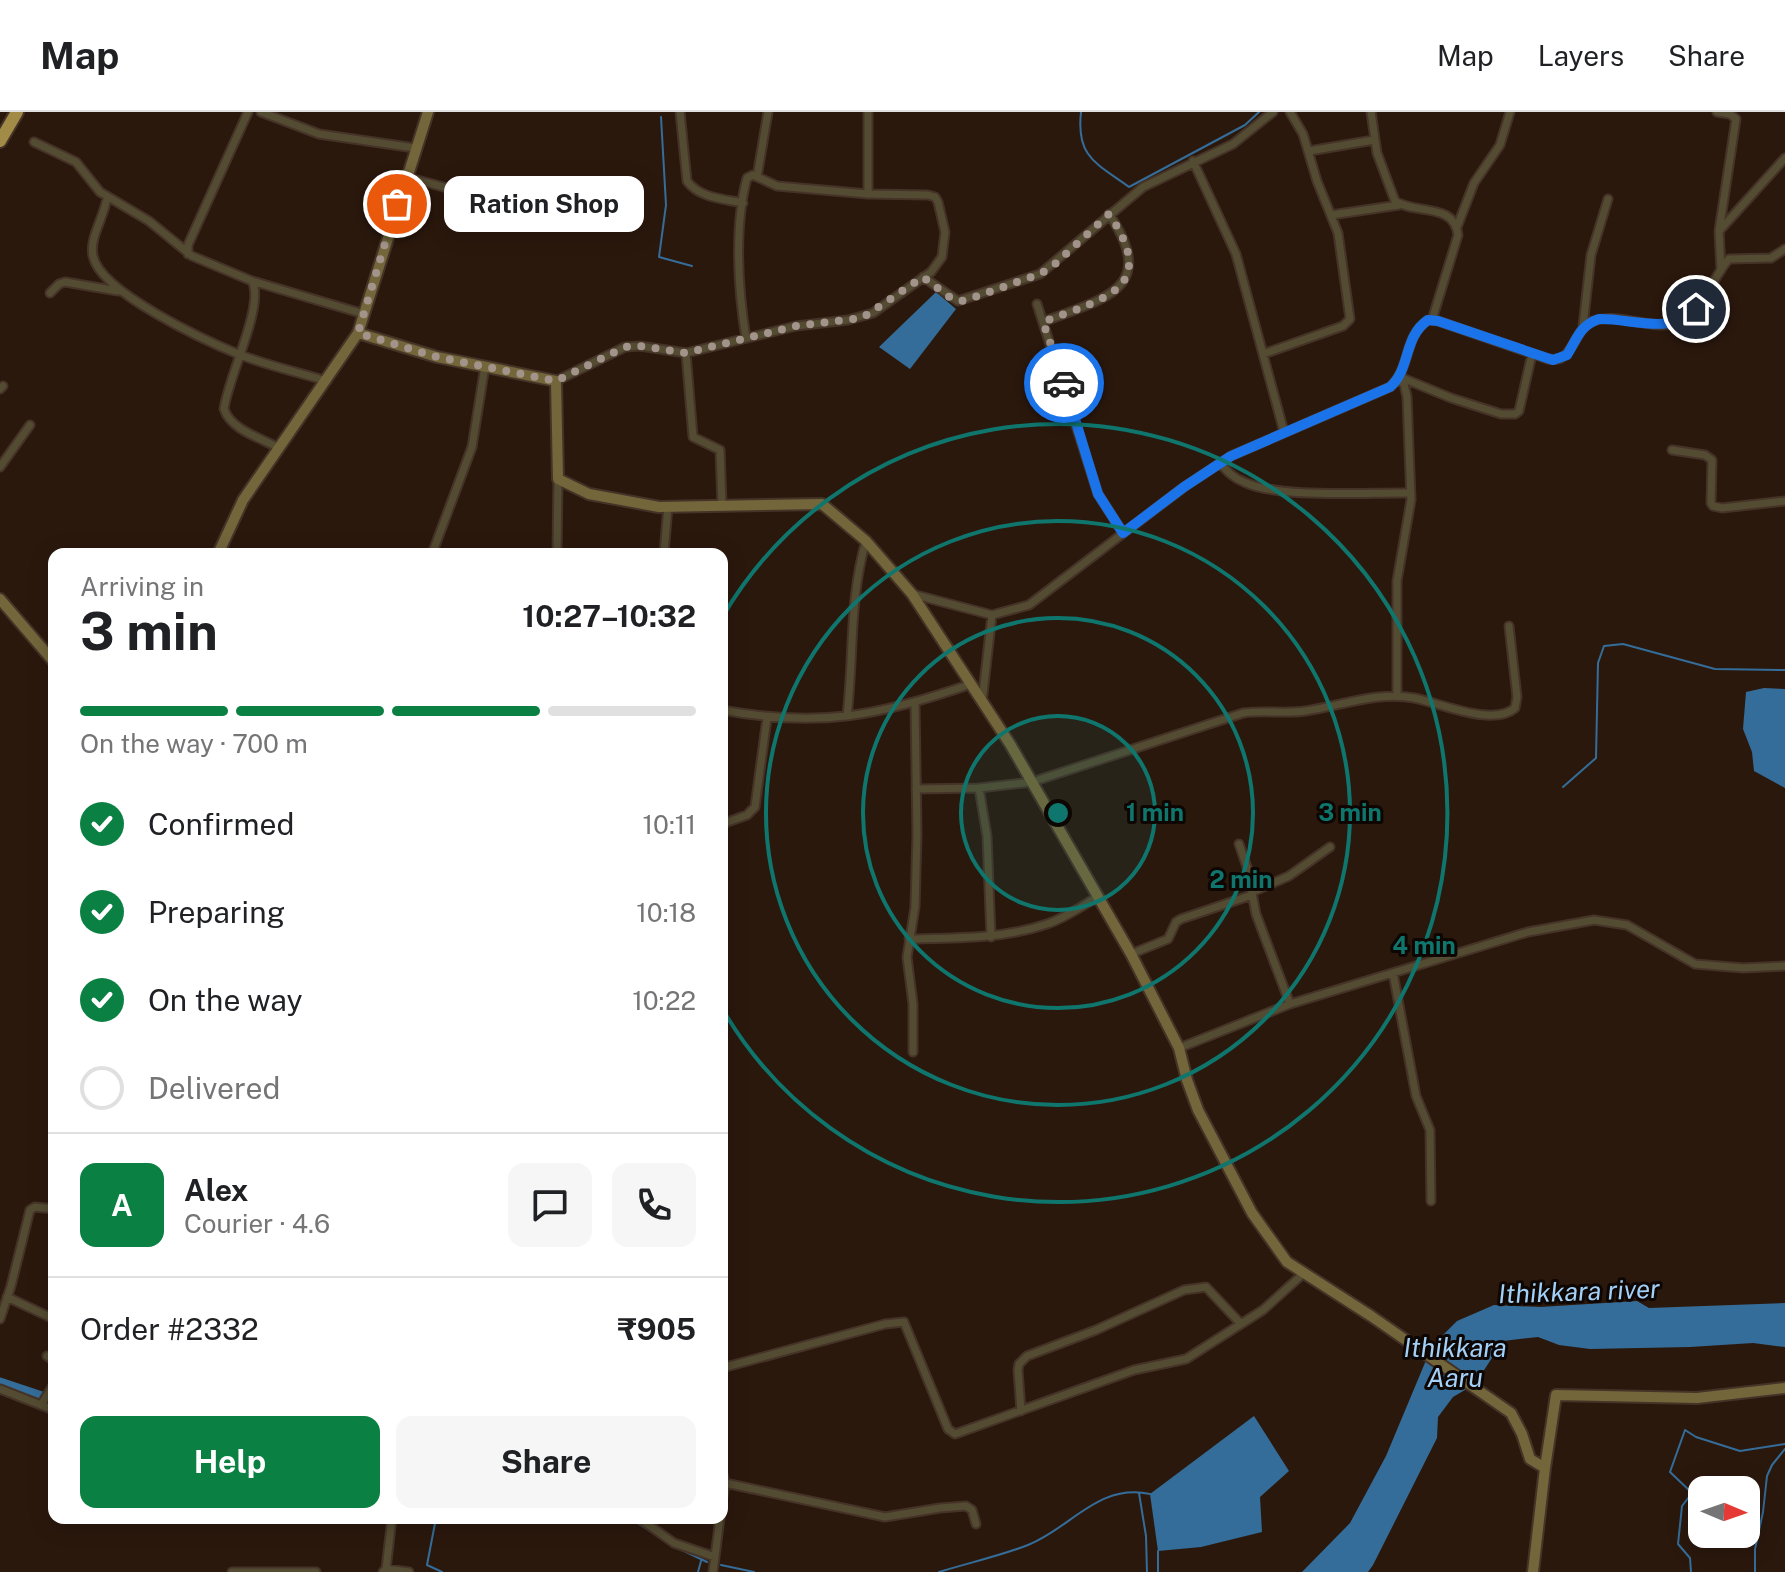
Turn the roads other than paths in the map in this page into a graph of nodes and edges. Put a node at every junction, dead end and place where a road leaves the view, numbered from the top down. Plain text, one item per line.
1 (17, 112) edge
2 (248, 112) edge
3 (261, 112) edge
4 (428, 112) edge
5 (679, 112) edge
6 (768, 112) edge
7 (868, 112) edge
8 (1273, 112) edge
9 (1290, 112) edge
10 (1371, 112) edge
11 (1510, 112) edge
12 (1717, 112) edge
13 (1374, 140) junction
14 (0, 141) edge
15 (34, 142) dead end
16 (415, 148) junction
17 (1309, 151) junction
18 (1785, 158) edge
19 (1193, 161) junction
20 (406, 177) junction
21 (757, 177) junction
22 (868, 194) junction
23 (107, 197) junction
24 (1608, 199) dead end
25 (743, 203) junction
26 (1399, 205) junction
27 (1109, 214) junction
28 (1331, 215) junction
29 (534, 223) dead end
30 (1457, 227) junction
31 (1719, 231) junction
32 (1785, 249) edge
33 (188, 254) junction
34 (1721, 270) junction
35 (923, 277) junction
36 (252, 281) junction
37 (120, 291) junction
38 (50, 293) dead end
39 (1037, 304) dead end
40 (364, 314) junction
41 (1432, 320) junction
42 (1043, 322) junction
43 (1583, 326) junction
44 (358, 333) junction
45 (746, 338) junction
46 (686, 353) junction
47 (238, 354) junction
48 (1263, 354) junction
49 (1532, 354) junction
50 (485, 366) junction
51 (1398, 378) junction
52 (327, 381) junction
53 (556, 381) junction
54 (30, 425) dead end
55 (1284, 432) junction
56 (279, 448) junction
57 (1672, 450) dead end
58 (1220, 463) junction
59 (0, 467) edge
60 (558, 479) junction
61 (1411, 493) junction
62 (1785, 501) edge
63 (722, 505) junction
64 (668, 506) junction
65 (1123, 533) junction
66 (866, 541) junction
67 (221, 548) edge
68 (434, 548) edge
69 (557, 548) edge
70 (664, 548) edge
71 (912, 594) junction
72 (0, 599) edge
73 (992, 615) junction
74 (1509, 626) dead end
75 (48, 655) edge
76 (971, 684) junction
77 (1397, 696) junction
78 (982, 702) junction
79 (915, 703) junction
80 (728, 711) edge
81 (847, 716) junction
82 (767, 718) junction
83 (1032, 782) junction
84 (979, 788) junction
85 (916, 789) junction
86 (728, 822) edge
87 (1239, 844) dead end
88 (1330, 847) dead end
89 (1252, 893) junction
90 (1097, 897) junction
91 (991, 937) junction
92 (909, 939) junction
93 (1131, 954) junction
94 (1785, 966) edge
95 (1393, 973) junction
96 (1290, 1004) junction
97 (1179, 1048) junction
98 (913, 1052) dead end
99 (1431, 1201) dead end
100 (48, 1208) edge
101 (1304, 1273) junction
102 (7, 1297) junction
103 (48, 1316) edge
104 (0, 1319) edge
105 (1241, 1324) junction
106 (728, 1366) edge
107 (1785, 1388) edge
108 (0, 1389) edge
109 (48, 1394) edge
110 (41, 1405) junction
111 (48, 1408) edge
112 (1021, 1411) junction
113 (1545, 1468) junction
114 (728, 1484) edge
115 (391, 1524) edge
116 (647, 1524) edge
117 (719, 1524) edge
118 (976, 1524) dead end
119 (715, 1557) junction
120 (384, 1570) edge
121 (232, 1572) edge
122 (316, 1572) edge
123 (409, 1572) edge
124 (713, 1572) edge
125 (1533, 1572) edge

1 - 14 highway
2 - 33 street
3 - 16 street
4 - 16 street
5 - 25 street
6 - 21 street
7 - 22 street
8 - 19 street
9 - 17 street
10 - 13 street
11 - 30 street
12 - 31 street
13 - 17 street
13 - 26 street
15 - 23 street
16 - 20 street
17 - 28 street
18 - 31 street
19 - 27 street
19 - 48 street
20 - 29 street
20 - 40 street
21 - 22 street
21 - 25 street
22 - 35 street
23 - 33 street
23 - 37 street
24 - 43 street
25 - 45 street
26 - 28 street
26 - 30 street
27 - 35 street
27 - 42 street
28 - 48 street
30 - 41 street
31 - 34 street
32 - 34 street
33 - 36 street
34 - 43 street
35 - 45 street
36 - 40 street
36 - 47 street
37 - 38 street
37 - 47 street
39 - 42 street
40 - 44 street
41 - 49 street
41 - 51 street
42 - 65 street
43 - 49 street
44 - 50 street
44 - 52 street
45 - 46 street
46 - 53 street
46 - 63 street
47 - 52 street
47 - 56 street
48 - 55 street
49 - 51 street
50 - 53 street
50 - 68 street
51 - 55 street
51 - 61 street
52 - 56 street
53 - 60 street
54 - 59 street
55 - 58 street
56 - 67 street
57 - 62 street
58 - 61 street
58 - 65 street
60 - 64 street
60 - 69 street
61 - 77 street
63 - 64 street
63 - 66 street
64 - 70 street
65 - 73 street
66 - 71 street
66 - 81 street
71 - 73 street
71 - 76 street
72 - 75 street
73 - 78 street
74 - 77 street
76 - 78 street
76 - 79 street
77 - 83 street
78 - 83 street
79 - 81 street
79 - 85 street
80 - 82 street
81 - 82 street
82 - 86 street
83 - 84 street
83 - 90 street
84 - 85 street
84 - 91 street
85 - 92 street
87 - 89 street
88 - 89 street
89 - 93 street
89 - 96 street
90 - 91 street
90 - 93 street
91 - 92 street
92 - 98 street
93 - 97 street
94 - 95 street
95 - 96 street
95 - 99 street
96 - 97 street
97 - 101 street
100 - 102 street
101 - 105 street
101 - 113 street
102 - 103 street
102 - 104 street
105 - 112 street
105 - 112 street
106 - 112 street
107 - 113 street
108 - 110 street
109 - 110 street
110 - 111 street
113 - 125 street
114 - 118 street
115 - 120 street
116 - 119 street
117 - 119 street
119 - 124 street
120 - 123 street
121 - 122 street

